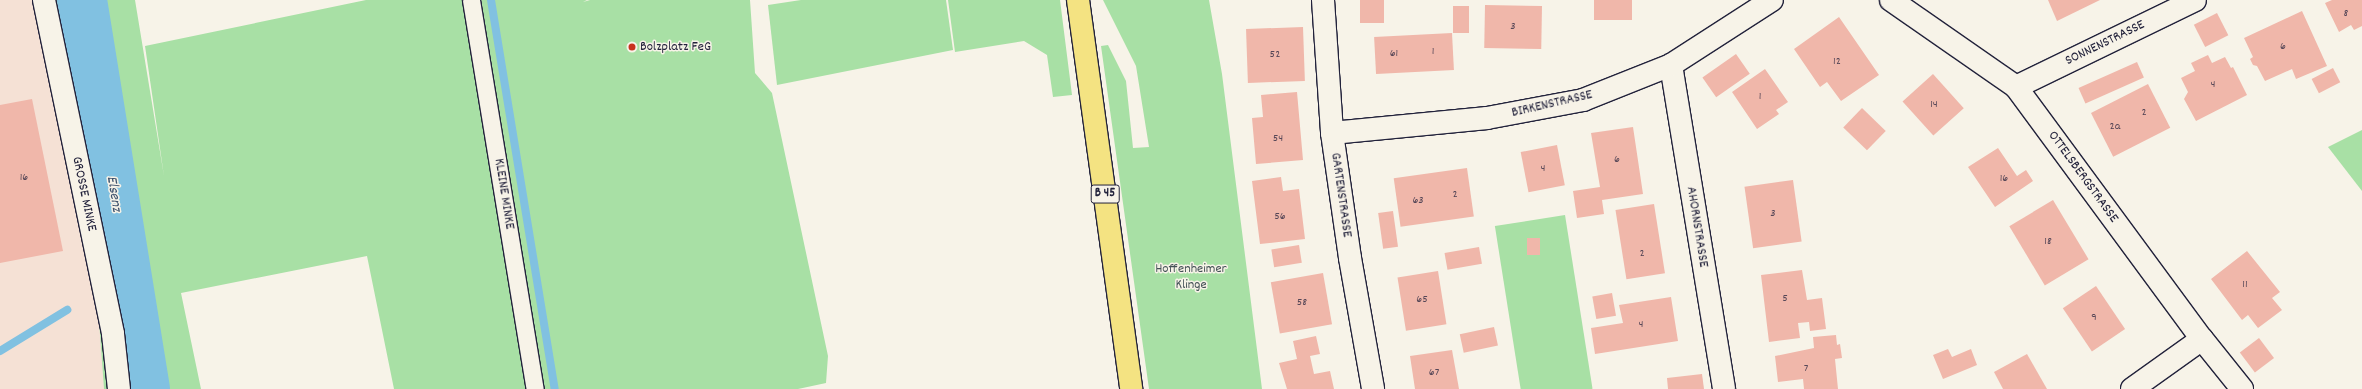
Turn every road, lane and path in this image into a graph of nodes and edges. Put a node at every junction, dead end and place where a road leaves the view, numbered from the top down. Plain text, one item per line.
1 (44, 0) edge
2 (471, 0) edge
3 (1078, 0) edge
4 (1323, 0) edge
5 (1772, 0) edge
6 (1891, 0) edge
7 (2195, 0) edge
8 (1671, 65) junction
9 (2016, 87) junction
10 (1332, 133) junction
11 (2202, 339) junction
12 (119, 389) edge
13 (535, 389) edge
14 (1131, 389) edge
15 (1373, 389) edge
16 (1724, 389) edge
17 (2132, 389) edge
18 (2242, 389) edge

1 - 12 street, GROSSE MINKE
2 - 13 lane, KLEINE MINKE
3 - 14 main road, B 45
4 - 10 street, GARTENSTRASSE
5 - 8 street, BIRKENSTRASSE
6 - 9 street, OTTELSBERGSTRASSE
7 - 9 street, SONNENSTRASSE
8 - 10 street, BIRKENSTRASSE
8 - 16 street, AHORNSTRASSE
9 - 11 street, OTTELSBERGSTRASSE
10 - 15 street, GARTENSTRASSE
11 - 17 street
11 - 18 street, OTTELSBERGSTRASSE

